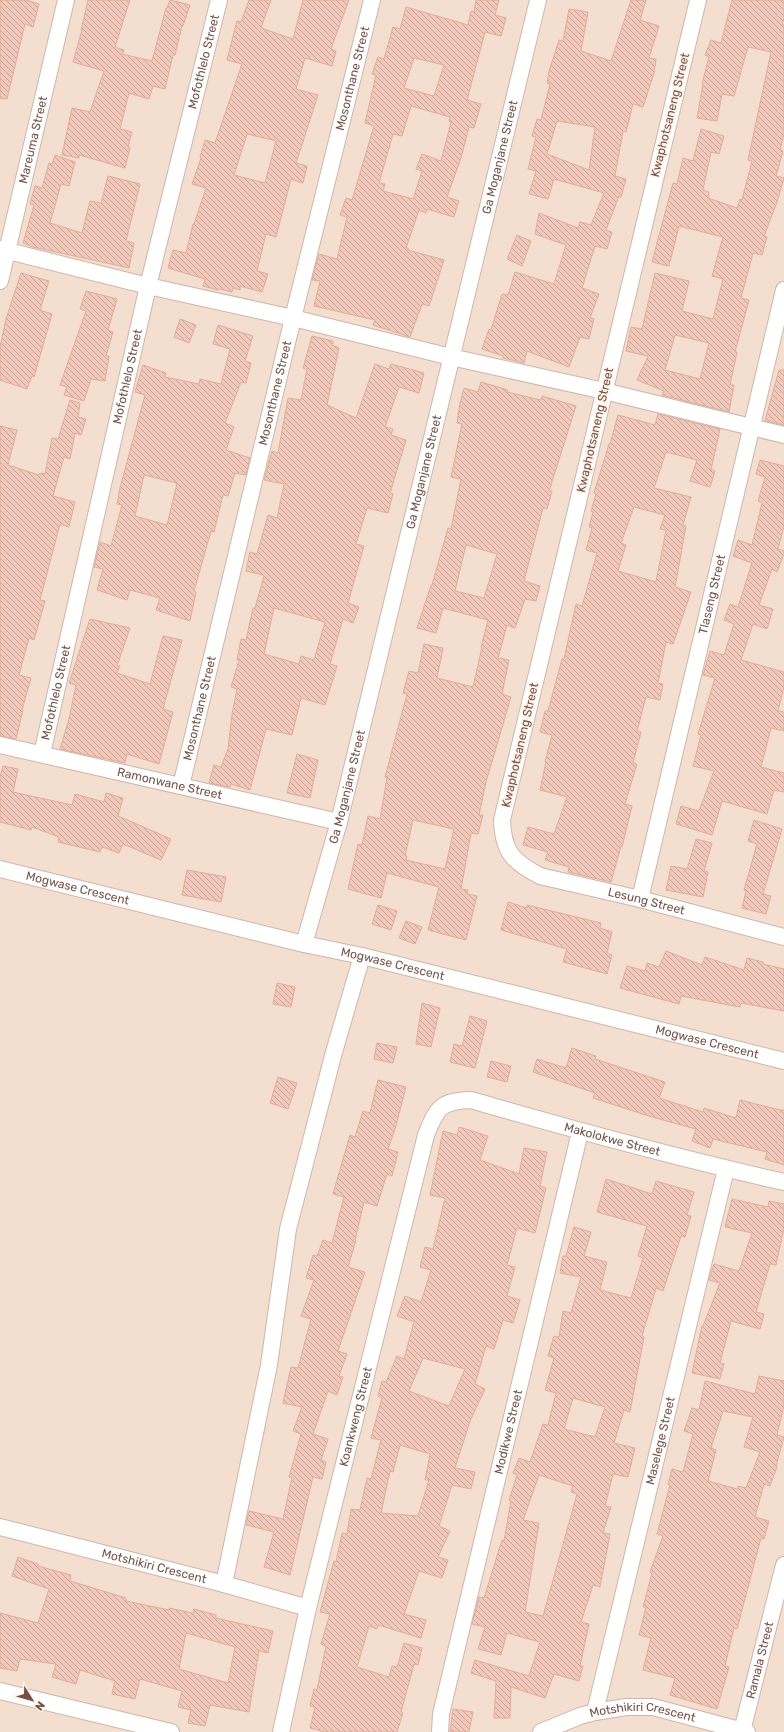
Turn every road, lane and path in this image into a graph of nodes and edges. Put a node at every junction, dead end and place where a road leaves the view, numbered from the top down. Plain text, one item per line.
1 (66, 0) edge
2 (219, 0) edge
3 (372, 0) edge
4 (538, 0) edge
5 (698, 0) edge
6 (4, 250) edge
7 (0, 281) edge
8 (148, 286) junction
9 (784, 290) edge
10 (293, 318) junction
11 (451, 357) junction
12 (604, 391) junction
13 (751, 428) junction
14 (784, 435) edge
15 (0, 745) edge
16 (42, 754) junction
17 (181, 786) junction
18 (339, 822) junction
19 (513, 858) joint
20 (0, 869) edge
21 (640, 899) junction
22 (783, 932) edge
23 (304, 944) junction
24 (362, 956) junction
25 (784, 1061) edge
26 (442, 1105) joint
27 (580, 1132) junction
28 (726, 1169) junction
29 (784, 1182) edge
30 (0, 1527) edge
31 (784, 1565) edge
32 (224, 1584) junction
33 (308, 1608) junction
34 (0, 1691) edge
35 (595, 1712) junction
36 (171, 1732) edge
37 (281, 1732) edge
38 (440, 1732) edge
39 (540, 1732) edge
40 (744, 1732) edge

1 - 6 street, Mareuma Street
2 - 8 street, Mofothlelo Street
3 - 10 street, Mosonthane Street
4 - 11 street, Ga Moganjane Street
5 - 12 street, Kwaphotsaneng Street
6 - 7 street, Mareuma Street
6 - 8 street
8 - 10 street
8 - 16 street, Mofothlelo Street
9 - 13 street, Tlaseng Street
10 - 11 street
10 - 17 street, Mosonthane Street
11 - 12 street
11 - 18 street, Ga Moganjane Street
12 - 13 street
12 - 19 street, Kwaphotsaneng Street
13 - 14 street
13 - 21 street, Tlaseng Street
15 - 16 street, Ramonwane Street
16 - 17 street, Ramonwane Street
17 - 18 street, Ramonwane Street
18 - 23 street, Ga Moganjane Street
19 - 21 street, Lesung Street
20 - 23 street, Mogwase Crescent
21 - 22 street, Lesung Street
23 - 24 street, Mogwase Crescent
24 - 25 street, Mogwase Crescent
24 - 32 street
26 - 27 street, Makolokwe Street
26 - 33 street, Koankweng Street
27 - 28 street, Makolokwe Street
27 - 38 street, Modikwe Street
28 - 29 street, Makolokwe Street
28 - 35 street, Maselege Street
30 - 32 street, Motshikiri Crescent
31 - 40 street, Ramala Street
32 - 33 street, Motshikiri Crescent
33 - 37 street, Koankweng Street
34 - 36 street
35 - 39 street, Motshikiri Crescent
35 - 40 street, Motshikiri Crescent

